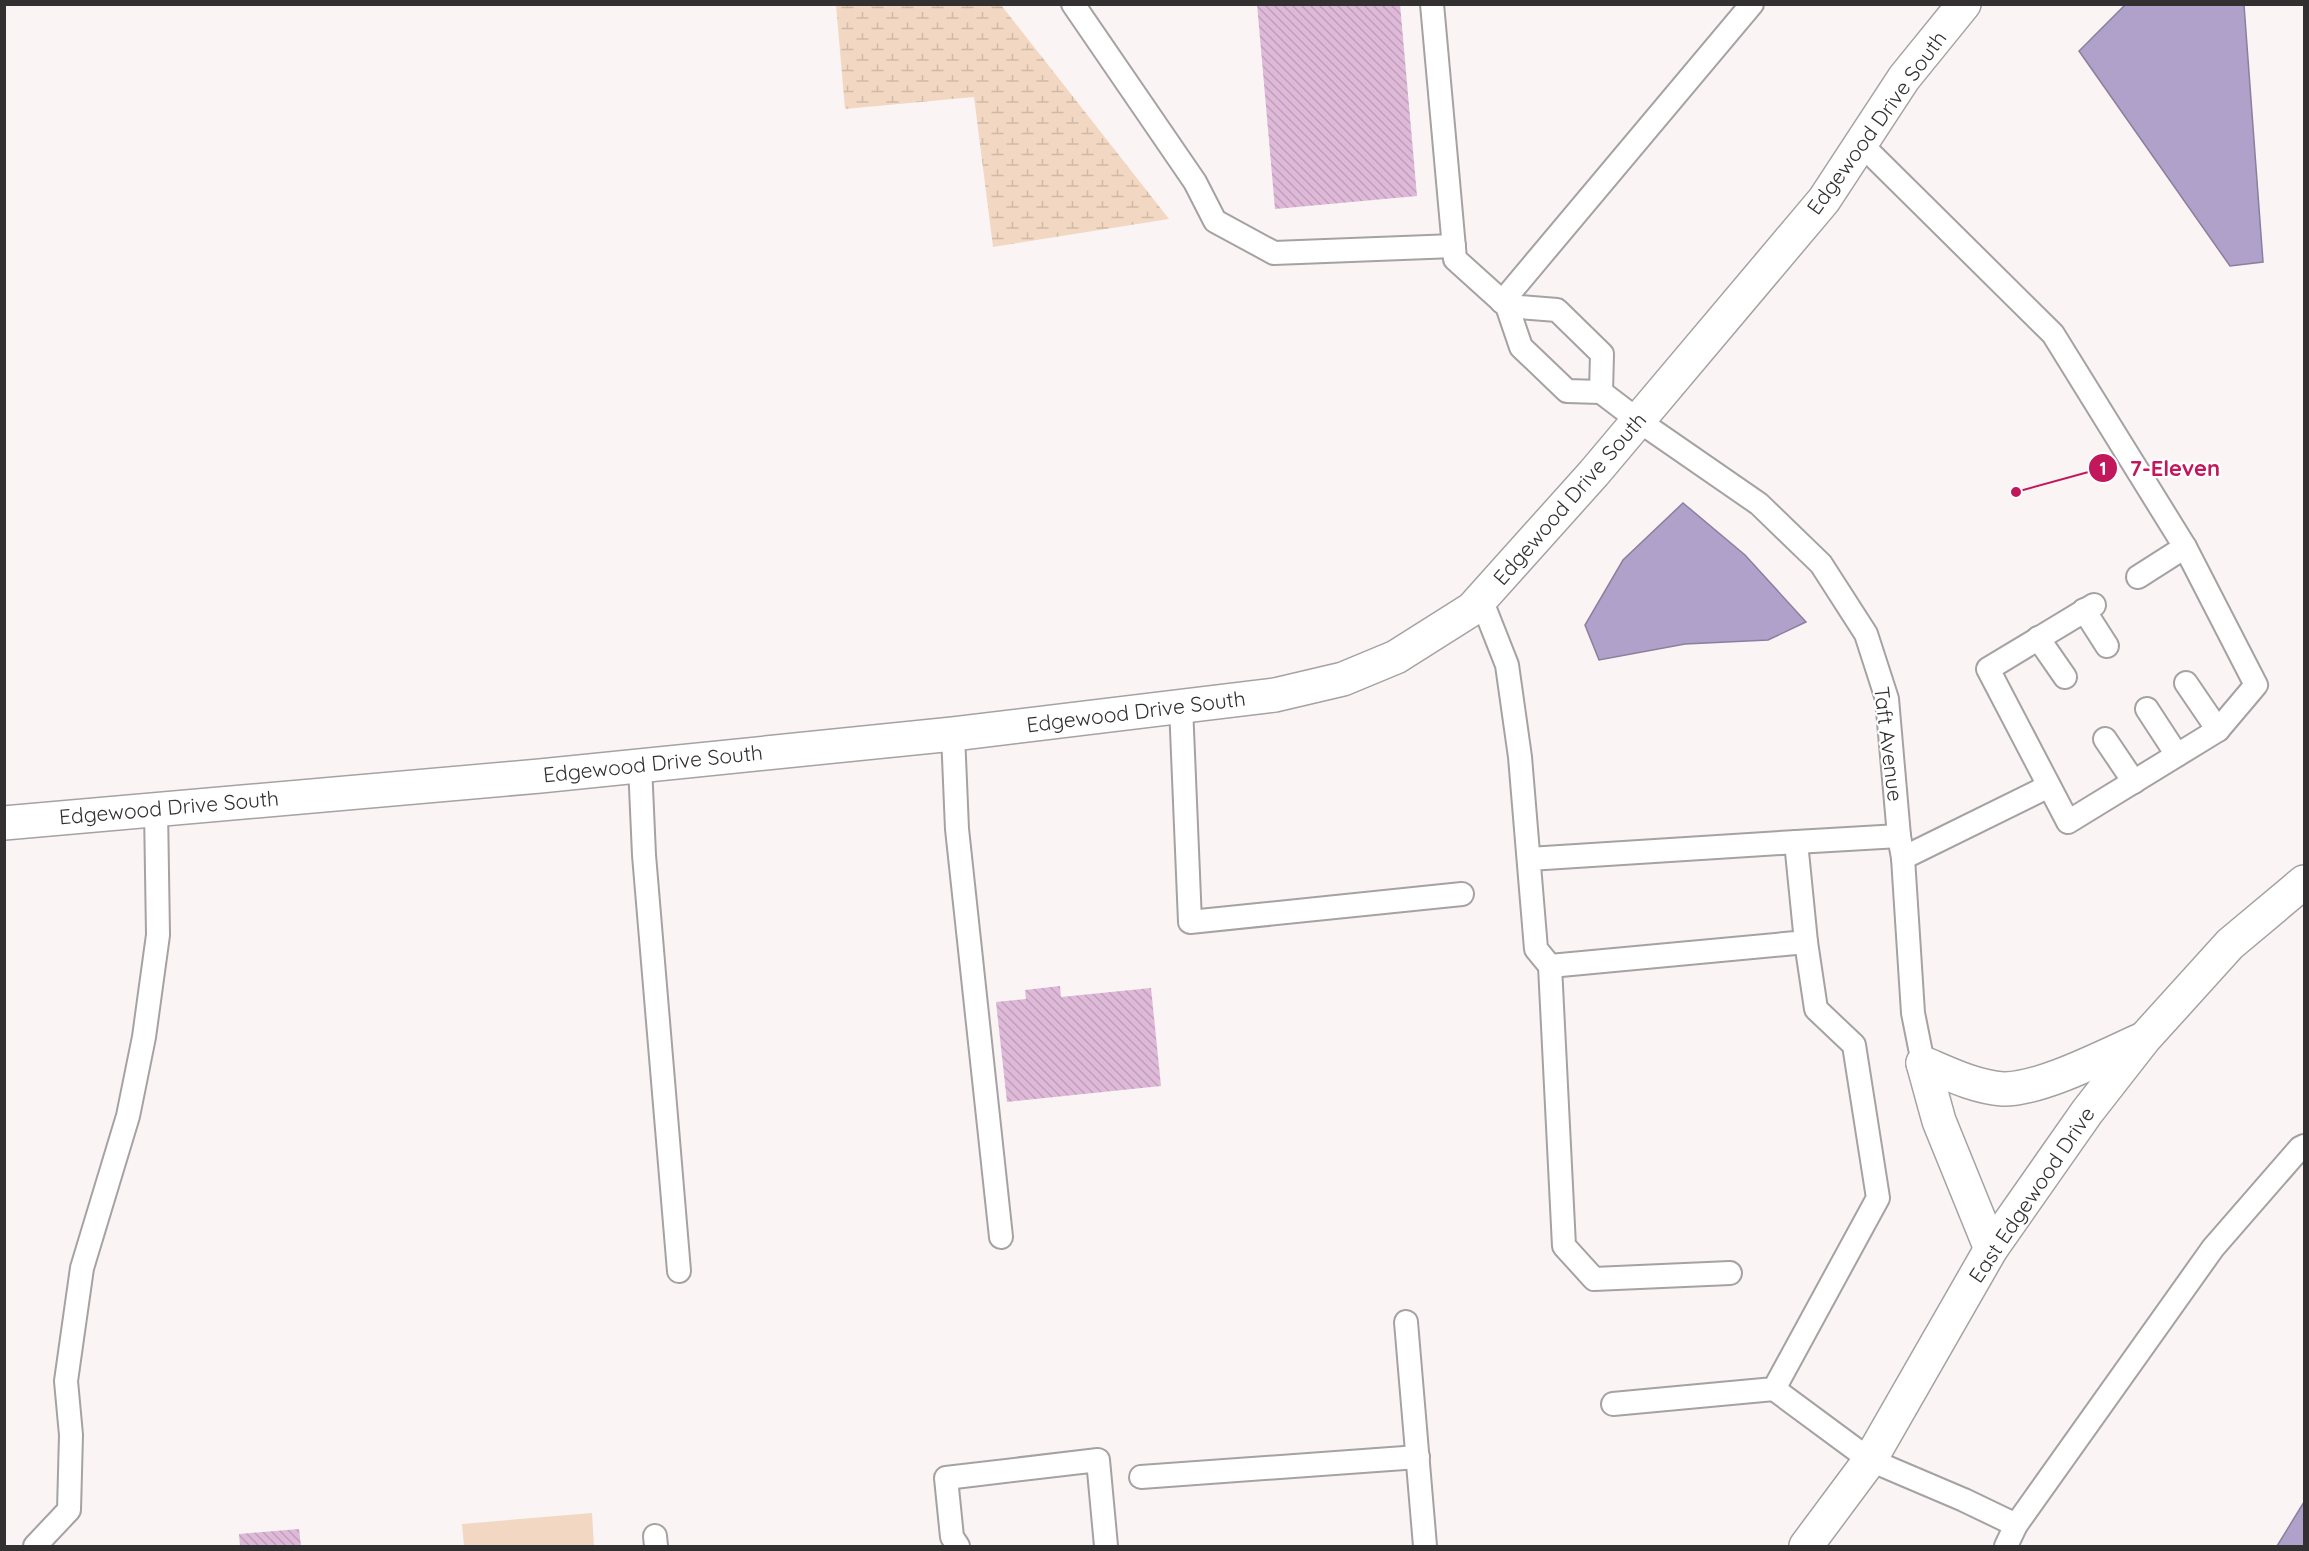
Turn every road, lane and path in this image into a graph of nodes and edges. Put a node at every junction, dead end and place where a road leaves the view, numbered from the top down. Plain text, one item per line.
1 (1073, 4) edge
2 (1432, 4) edge
3 (1752, 4) edge
4 (1964, 4) edge
5 (1861, 144) junction
6 (1454, 246) junction
7 (1505, 304) junction
8 (1601, 392) junction
9 (1639, 421) junction
10 (2185, 547) junction
11 (2138, 577) dead end
12 (1481, 599) junction
13 (2038, 638) junction
14 (2107, 646) dead end
15 (2065, 677) dead end
16 (2186, 683) dead end
17 (1180, 706) junction
18 (2147, 709) dead end
19 (2218, 730) junction
20 (953, 734) junction
21 (2105, 739) dead end
22 (2177, 755) junction
23 (640, 765) junction
24 (2134, 782) junction
25 (2049, 786) junction
26 (156, 809) junction
27 (4, 823) edge
28 (1899, 836) junction
29 (1796, 842) junction
30 (1903, 858) junction
31 (1528, 859) junction
32 (2304, 882) edge
33 (1462, 894) dead end
34 (1806, 942) junction
35 (1550, 966) junction
36 (2144, 1039) junction
37 (1923, 1063) junction
38 (2304, 1146) edge
39 (1001, 1237) dead end
40 (1991, 1249) junction
41 (679, 1271) dead end
42 (1730, 1273) dead end
43 (1406, 1322) dead end
44 (1774, 1389) junction
45 (1613, 1404) dead end
46 (1418, 1457) junction
47 (1870, 1460) junction
48 (1141, 1477) dead end
49 (2016, 1525) junction
50 (35, 1546) edge
51 (958, 1546) edge
52 (1106, 1546) edge
53 (1425, 1546) edge
54 (1806, 1546) edge
55 (2007, 1546) edge

1 - 6 lane
2 - 6 lane
3 - 7 lane
4 - 5 street, Edgewood Drive South
5 - 9 street, Edgewood Drive South
5 - 10 lane
6 - 7 lane
7 - 8 lane
7 - 8 lane
8 - 9 lane, Taft Avenue
9 - 12 street, Edgewood Drive South
9 - 28 lane, Taft Avenue
10 - 11 lane
10 - 19 lane
12 - 17 street, Edgewood Drive South
12 - 31 lane
13 - 14 lane
13 - 15 lane
13 - 25 lane
16 - 19 lane
17 - 20 street, Edgewood Drive South
17 - 33 lane
18 - 22 lane
19 - 22 lane
20 - 23 street, Edgewood Drive South
20 - 39 lane
21 - 24 lane
22 - 24 lane
23 - 26 street, Edgewood Drive South
23 - 41 lane
24 - 25 lane
25 - 30 lane
26 - 27 street, Edgewood Drive South
26 - 50 lane
28 - 29 lane
28 - 30 lane, Taft Avenue
29 - 31 lane
29 - 34 lane
30 - 37 lane, Taft Avenue
31 - 35 lane
32 - 36 street, East Edgewood Drive
34 - 35 lane
34 - 44 lane
35 - 42 lane
36 - 37 street
36 - 40 street, East Edgewood Drive
37 - 40 street
38 - 49 lane
40 - 47 street, East Edgewood Drive
43 - 46 lane
44 - 45 lane
44 - 47 lane
46 - 48 lane
46 - 53 lane
47 - 49 lane
47 - 54 street, East Edgewood Drive
49 - 55 lane
51 - 52 lane

